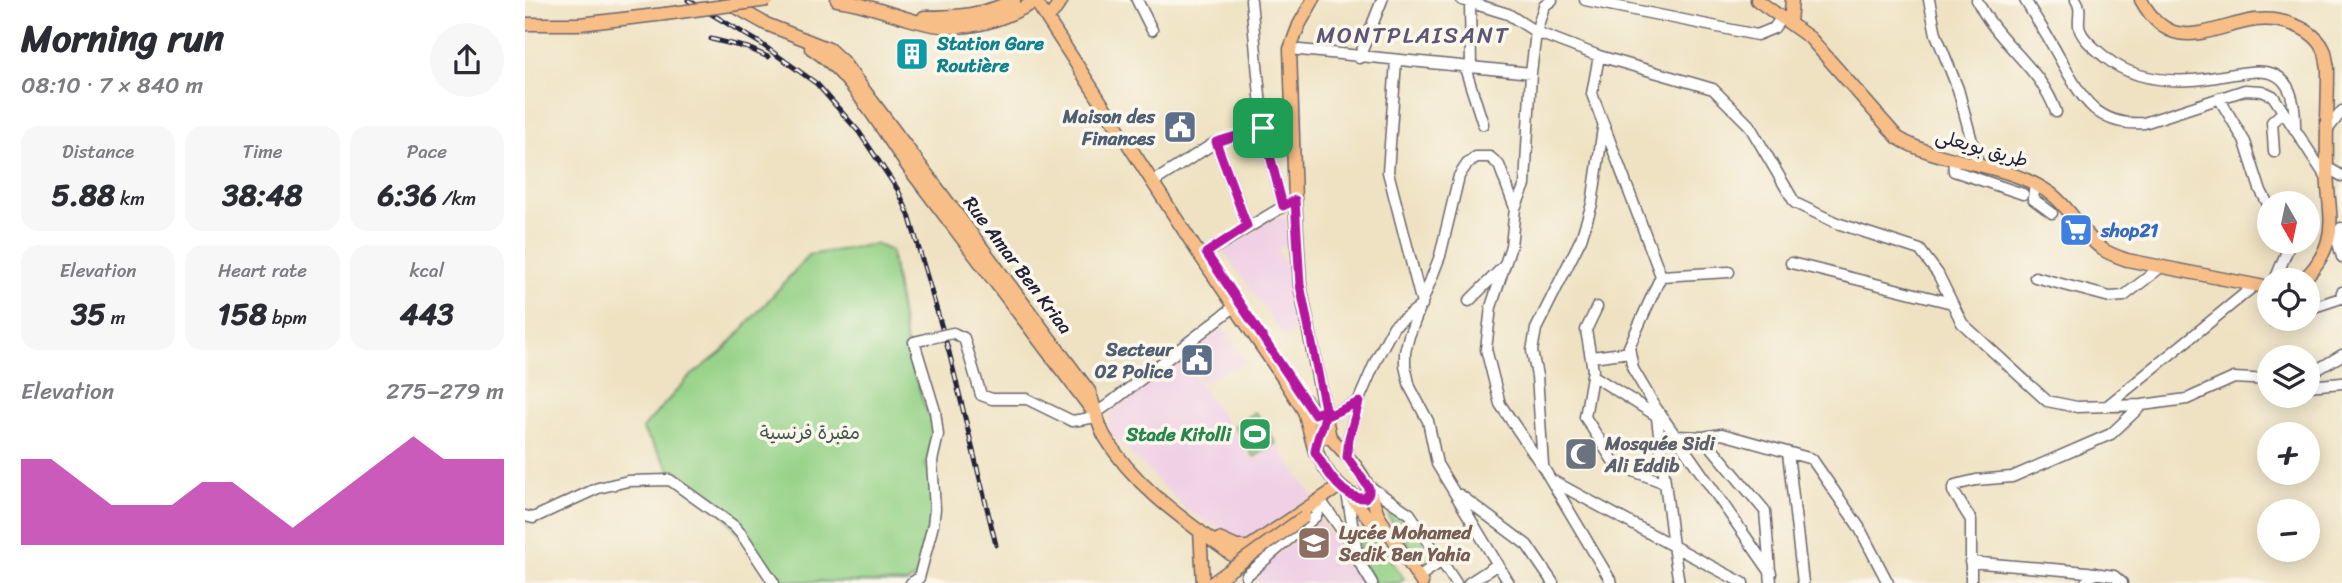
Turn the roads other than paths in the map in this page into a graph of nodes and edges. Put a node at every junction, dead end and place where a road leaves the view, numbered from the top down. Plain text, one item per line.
1 (723, 0) edge
2 (770, 0) edge
3 (837, 0) edge
4 (1062, 0) edge
5 (1137, 0) edge
6 (1251, 0) edge
7 (1313, 0) edge
8 (1382, 0) edge
9 (1552, 0) edge
10 (1585, 0) edge
11 (1757, 0) edge
12 (1792, 0) edge
13 (1929, 0) edge
14 (1977, 0) edge
15 (2025, 0) edge
16 (2076, 0) edge
17 (2141, 0) edge
18 (1466, 1) edge
19 (1015, 3) edge
20 (1041, 4) edge
21 (1786, 20) junction
22 (525, 24) edge
23 (1152, 30) dead end
24 (784, 32) junction
25 (1536, 32) junction
26 (1290, 49) junction
27 (1599, 56) junction
28 (1359, 58) junction
29 (1396, 61) junction
30 (1468, 68) junction
31 (1531, 73) junction
32 (2219, 98) junction
33 (2342, 111) edge
34 (2056, 112) dead end
35 (2283, 112) junction
36 (1293, 120) junction
37 (1483, 124) dead end
38 (1604, 124) junction
39 (1263, 128) junction
40 (2328, 129) junction
41 (2295, 131) junction
42 (1216, 142) junction
43 (2274, 152) dead end
44 (1953, 158) junction
45 (1978, 164) junction
46 (2328, 174) junction
47 (2342, 176) edge
48 (1158, 179) junction
49 (2035, 184) junction
50 (2261, 191) edge
51 (2023, 194) dead end
52 (1289, 203) junction
53 (1515, 208) junction
54 (2052, 213) dead end
55 (2338, 225) edge
56 (1247, 226) junction
57 (1206, 253) junction
58 (2342, 257) edge
59 (1791, 263) dead end
60 (1506, 265) junction
61 (2161, 267) junction
62 (2313, 268) edge
63 (1729, 272) dead end
64 (1661, 276) junction
65 (2035, 277) dead end
66 (2254, 286) junction
67 (2257, 286) edge
68 (2342, 292) edge
69 (1469, 301) dead end
70 (1952, 303) junction
71 (1422, 304) junction
72 (2320, 305) edge
73 (1234, 307) junction
74 (1597, 307) dead end
75 (1630, 352) junction
76 (2342, 355) edge
77 (1592, 357) junction
78 (2320, 368) edge
79 (1592, 375) junction
80 (2257, 379) edge
81 (2342, 383) edge
82 (2320, 385) edge
83 (1093, 400) junction
84 (1359, 402) junction
85 (1109, 404) junction
86 (2142, 405) junction
87 (2107, 406) junction
88 (1657, 412) junction
89 (1322, 416) junction
90 (1097, 417) junction
91 (1676, 436) junction
92 (1330, 437) junction
93 (1703, 438) junction
94 (1316, 447) junction
95 (1788, 453) junction
96 (1347, 457) junction
97 (1543, 467) junction
98 (1550, 480) junction
99 (1665, 483) junction
100 (1368, 486) junction
101 (1345, 491) junction
102 (1455, 491) junction
103 (1318, 511) junction
104 (525, 516) edge
105 (1200, 531) junction
106 (1673, 547) junction
107 (1355, 549) junction
108 (1236, 558) joint
109 (1442, 561) junction
110 (1970, 562) junction
111 (1498, 564) junction
112 (1711, 568) junction
113 (2095, 573) junction
114 (1771, 578) edge
115 (1249, 580) edge
116 (1415, 581) edge
117 (774, 583) edge
118 (911, 583) edge
119 (1203, 583) edge
120 (1212, 583) edge
121 (1372, 583) edge
122 (1456, 583) edge
123 (1469, 583) edge
124 (1509, 583) edge
125 (1553, 583) edge
126 (1612, 583) edge
127 (1679, 583) edge
128 (1714, 583) edge
129 (1743, 583) edge
130 (1804, 583) edge
131 (1888, 583) edge
132 (1971, 583) edge
133 (2085, 583) edge
134 (2122, 583) edge

1 - 24 main road, Rue Amar Ben Kriaa
2 - 22 main road, bridge
3 - 19 main road
4 - 20 main road
5 - 23 street
6 - 39 street
7 - 26 main road
8 - 28 street
9 - 25 street
10 - 21 street
11 - 21 main road, طريق بويعلى
12 - 21 main road
13 - 45 street
14 - 34 street
15 - 32 street
16 - 41 street
17 - 40 main road
18 - 25 street
18 - 30 street
19 - 20 main road
20 - 48 main road
20 - 73 main road
21 - 44 main road, طريق بويعلى
24 - 83 main road, Rue Amar Ben Kriaa
24 - 90 main road, Rue Amar Ben Kriaa
25 - 27 street
25 - 31 street
26 - 28 street
26 - 36 main road
27 - 38 street
27 - 70 street
28 - 29 street
29 - 30 street
29 - 71 street
30 - 31 street
30 - 37 street
31 - 53 street
32 - 35 street
32 - 50 street
33 - 40 street
35 - 41 street
35 - 43 street
36 - 39 street
36 - 52 main road
38 - 64 street
38 - 97 street
39 - 42 street
39 - 52 street
40 - 46 main road
41 - 46 street
42 - 48 street
42 - 56 street
44 - 45 main road, طريق بويعلى
44 - 51 street
45 - 49 main road, طريق بويعلى
46 - 47 street
46 - 55 main road
48 - 57 main road
49 - 54 street
49 - 61 main road, طريق بويعلى
52 - 56 street
52 - 89 main road
53 - 60 street
53 - 71 street
55 - 58 street
55 - 62 main road
56 - 57 street
57 - 89 main road
59 - 70 street
60 - 69 street
60 - 97 street
61 - 65 street
61 - 66 main road, طريق بويعلى
63 - 64 street
64 - 75 street
66 - 67 main road, طريق بويعلى
66 - 87 street
68 - 72 street
70 - 87 street
71 - 84 street
71 - 102 street
73 - 85 street
73 - 94 main road
74 - 77 street
75 - 77 street
75 - 88 street
76 - 78 street
77 - 79 street
79 - 88 street
79 - 99 street
80 - 86 street
81 - 82 street
83 - 85 street
83 - 90 main road, Rue Amar Ben Kriaa
84 - 89 street
84 - 96 street
85 - 90 street
86 - 87 street
86 - 110 street
88 - 91 street
88 - 99 street
89 - 92 main road
89 - 94 main road
90 - 105 main road
90 - 118 street, bridge
91 - 93 street
91 - 114 street
92 - 94 main road
92 - 96 main road
93 - 95 street
93 - 114 street
94 - 101 main road
95 - 130 street
95 - 131 street
96 - 100 main road
97 - 98 street
98 - 106 street
98 - 126 street
99 - 106 street
100 - 101 main road
100 - 109 street
100 - 116 main road
101 - 103 main road
101 - 105 main road
101 - 107 street
101 - 116 main road
102 - 111 street
102 - 125 street
103 - 107 street
103 - 115 street
103 - 120 main road, bridge
104 - 117 street
105 - 108 main road
105 - 119 main road
106 - 112 street
106 - 127 street
107 - 121 street
108 - 115 street
109 - 116 street
109 - 122 street
110 - 113 street
110 - 132 street
111 - 123 street
111 - 124 street
112 - 128 street
112 - 129 street
113 - 133 street
113 - 134 street

